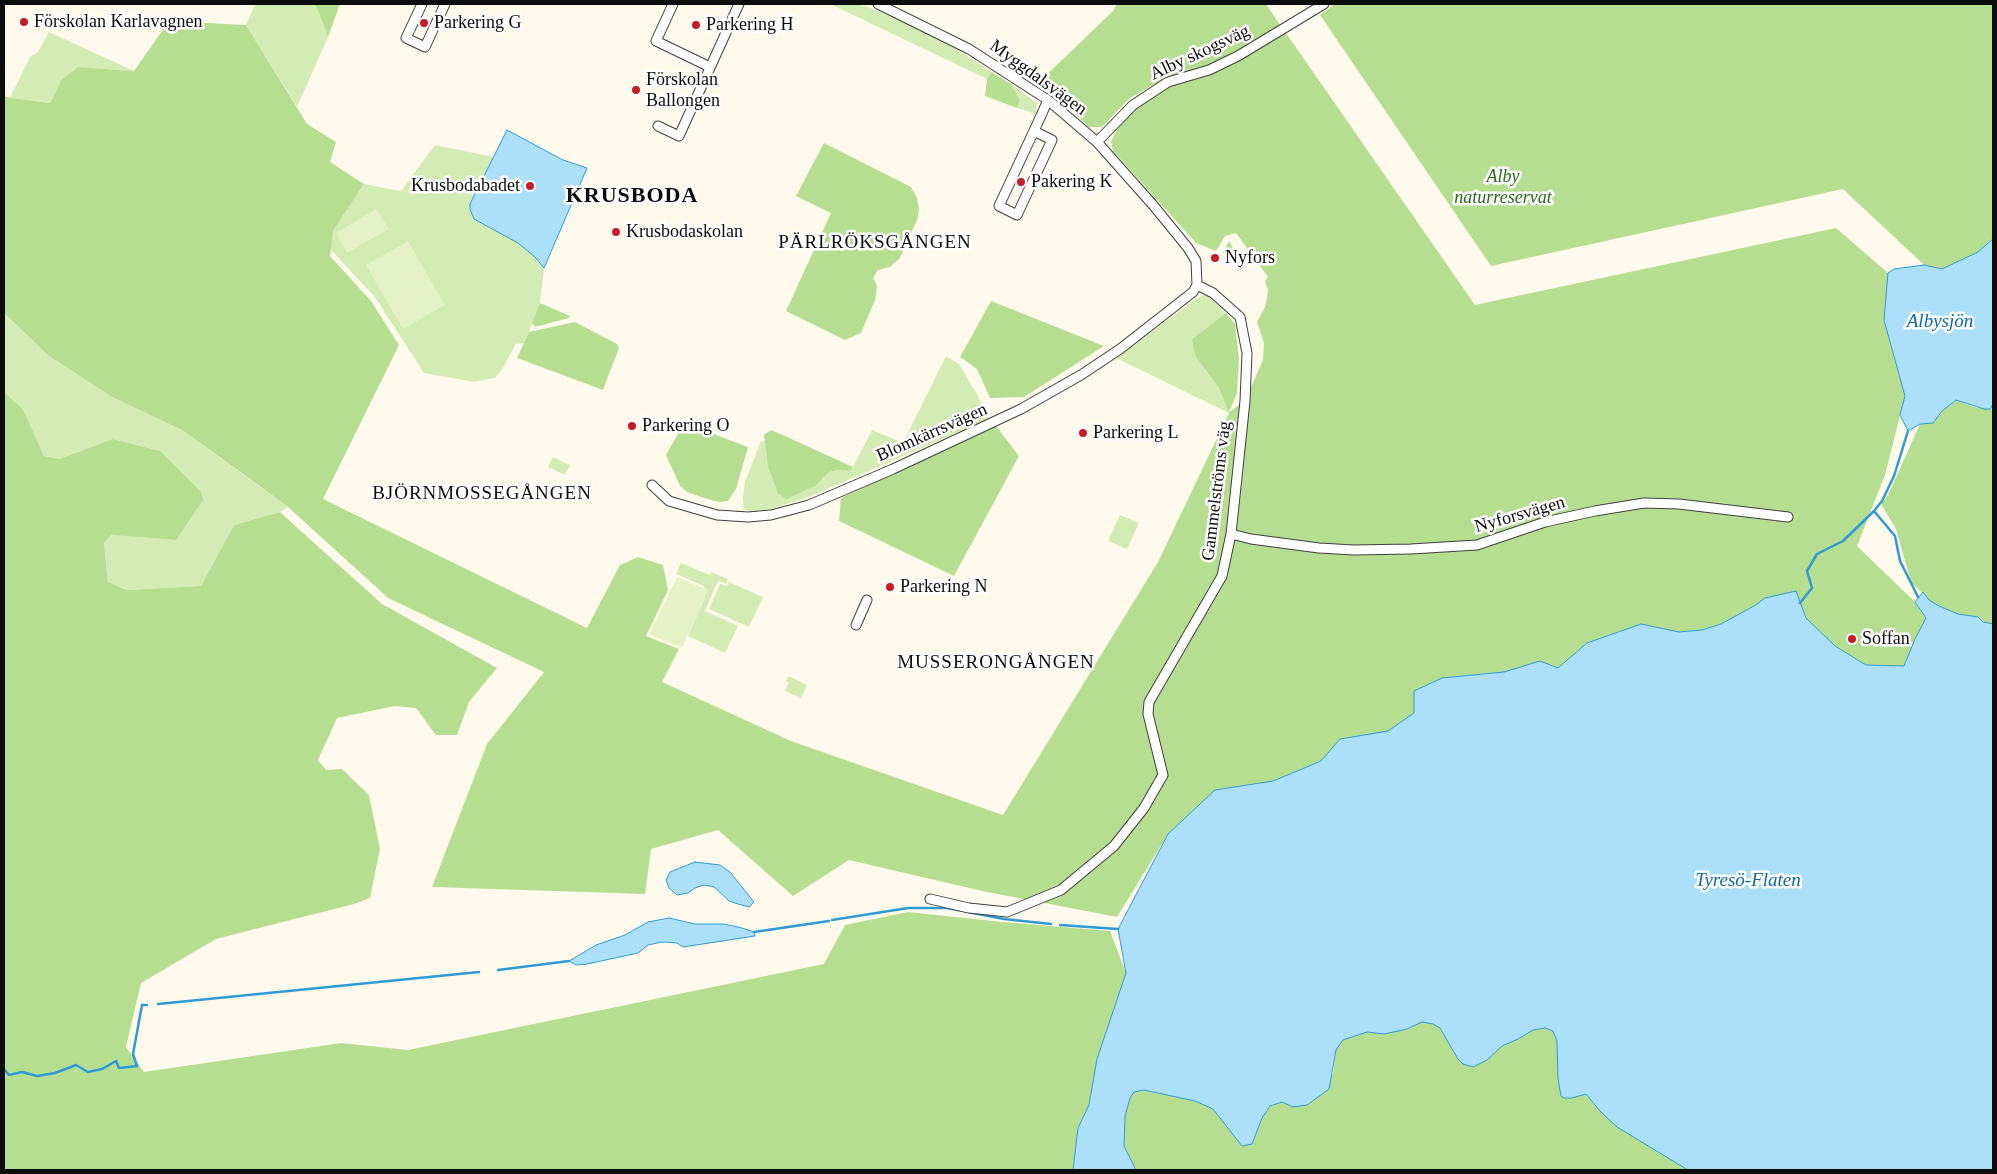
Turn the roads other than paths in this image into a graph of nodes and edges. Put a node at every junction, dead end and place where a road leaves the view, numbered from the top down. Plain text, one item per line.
1 (422, 4) edge
2 (445, 4) edge
3 (673, 4) edge
4 (739, 4) edge
5 (878, 4) edge
6 (1324, 4) edge
7 (710, 67) junction
8 (1048, 100) junction
9 (658, 126) dead end
10 (1034, 131) junction
11 (1097, 142) junction
12 (1197, 285) junction
13 (652, 485) dead end
14 (1788, 517) dead end
15 (1231, 534) junction
16 (868, 600) dead end
17 (856, 625) dead end
18 (930, 898) dead end

1 - 2 street
3 - 7 street
4 - 7 street
5 - 8 street, Myggdalsvägen
6 - 11 street, Alby skogsväg
7 - 9 street
8 - 10 street
8 - 11 street, Myggdalsvägen
10 - 10 street
11 - 12 street, Myggdalsvägen
12 - 13 street, Blomkärrsvägen
12 - 15 street, Gammelströms väg
14 - 15 street, Nyforsvägen
15 - 18 street, Gammelströms väg
16 - 17 street

